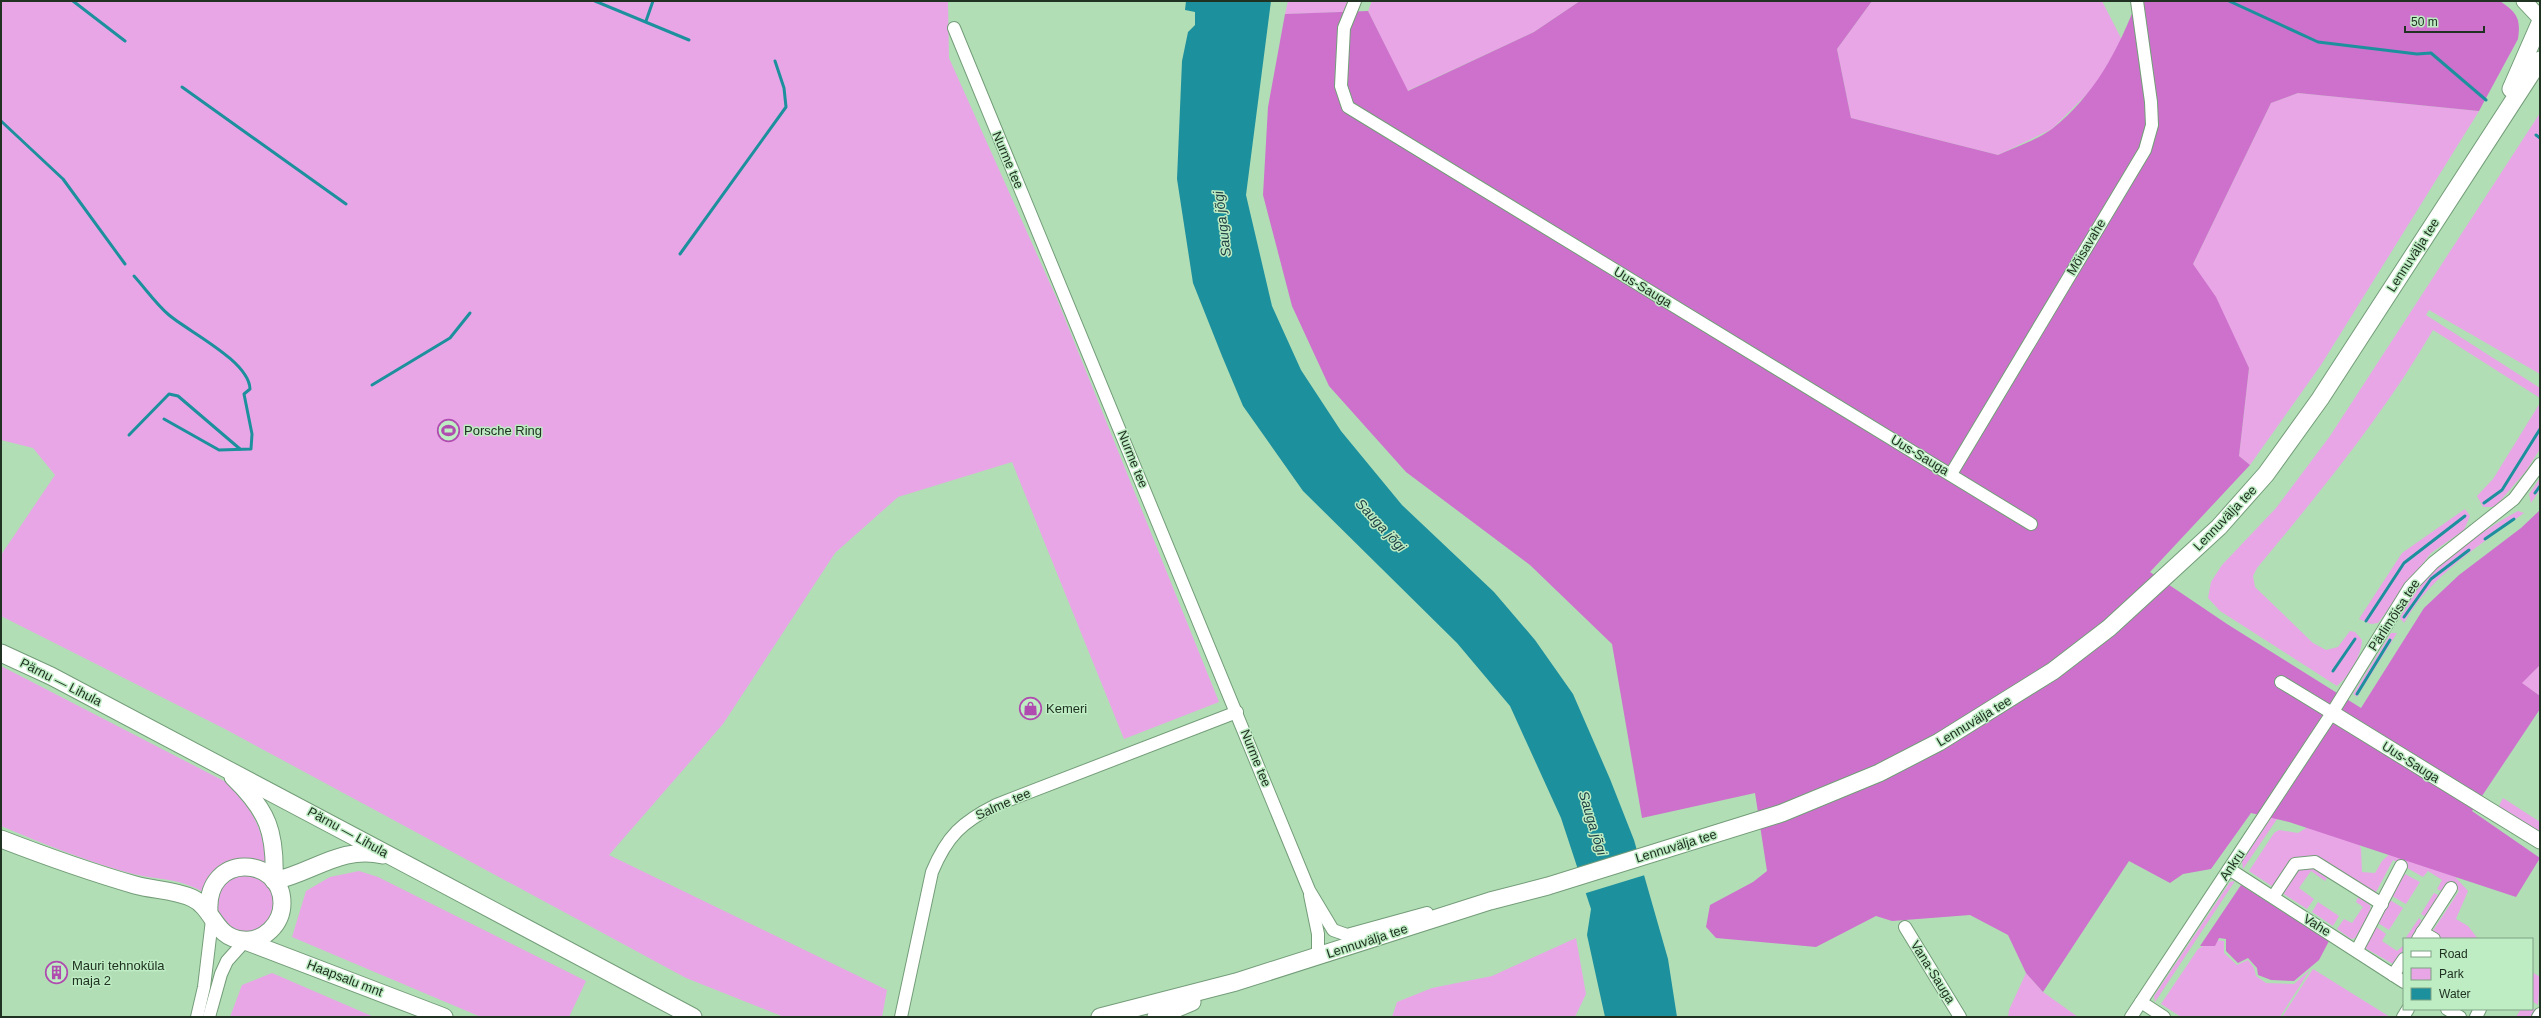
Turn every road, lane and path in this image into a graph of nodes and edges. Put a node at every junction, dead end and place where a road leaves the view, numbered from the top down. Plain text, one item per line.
1 (1355, 1) edge
2 (2137, 1) edge
3 (2524, 1) edge
4 (2540, 18) edge
5 (2540, 23) edge
6 (954, 28) dead end
7 (2540, 60) edge
8 (2488, 141) junction
9 (2540, 464) edge
10 (1951, 474) junction
11 (2031, 524) dead end
12 (1, 653) edge
13 (2281, 682) dead end
14 (1237, 712) junction
15 (2332, 713) junction
16 (219, 764) junction
17 (1, 839) edge
18 (2540, 842) edge
19 (398, 860) junction
20 (2401, 866) dead end
21 (2229, 869) junction
22 (274, 881) junction
23 (2451, 888) dead end
24 (1309, 890) junction
25 (2273, 897) junction
26 (1490, 901) junction
27 (2382, 904) junction
28 (210, 916) junction
29 (1905, 927) dead end
30 (1333, 930) junction
31 (2420, 935) edge
32 (2430, 938) edge
33 (245, 941) junction
34 (2357, 950) junction
35 (1324, 954) junction
36 (2403, 961) edge
37 (2394, 975) junction
38 (2403, 981) edge
39 (1236, 982) junction
40 (2141, 1002) junction
41 (2449, 1010) edge
42 (2540, 1014) edge
43 (197, 1017) edge
44 (209, 1017) edge
45 (444, 1017) edge
46 (693, 1017) edge
47 (901, 1017) edge
48 (1100, 1017) edge
49 (1156, 1017) edge
50 (1960, 1017) edge
51 (2131, 1017) edge
52 (2164, 1017) edge
53 (2460, 1017) edge
54 (2538, 1017) edge

1 - 10 street, Uus-Sauga
2 - 10 street, Mõisavahe
3 - 4 street
5 - 8 main road, Lennuvälja tee
6 - 14 street, Nurme tee
7 - 8 main road, Lennuvälja tee
8 - 26 main road, Lennuvälja tee
9 - 15 street, Pärlimõisa tee
10 - 11 street, Uus-Sauga
12 - 16 main road, Pärnu — Lihula
13 - 15 street, Uus-Sauga
14 - 24 street, Nurme tee
14 - 47 street, Salme tee
15 - 18 street, Uus-Sauga
15 - 21 street, Ankru
16 - 19 main road, Pärnu — Lihula
16 - 22 main road
17 - 28 main road
19 - 22 main road
19 - 46 main road, Pärnu — Lihula
20 - 27 street
21 - 25 street, Vahe
21 - 40 street, Ankru
22 - 28 main road
22 - 33 main road
23 - 31 street
24 - 30 street, Nurme tee
24 - 35 street, Nurme tee
25 - 27 street
25 - 34 street, Vahe
26 - 30 street
26 - 35 main road, Lennuvälja tee
27 - 34 street
28 - 33 main road
28 - 43 street
29 - 50 street, Vana-Sauga
30 - 35 street
31 - 32 street
33 - 44 street
33 - 45 main road, Haapsalu mnt
34 - 37 street, Vahe
35 - 39 main road, Lennuvälja tee
36 - 37 street
37 - 38 street, Vahe
39 - 48 main road, Lennuvälja tee
39 - 49 main road, Lennuvälja tee
40 - 51 street, Ankru
40 - 52 street
41 - 53 street
42 - 54 street

